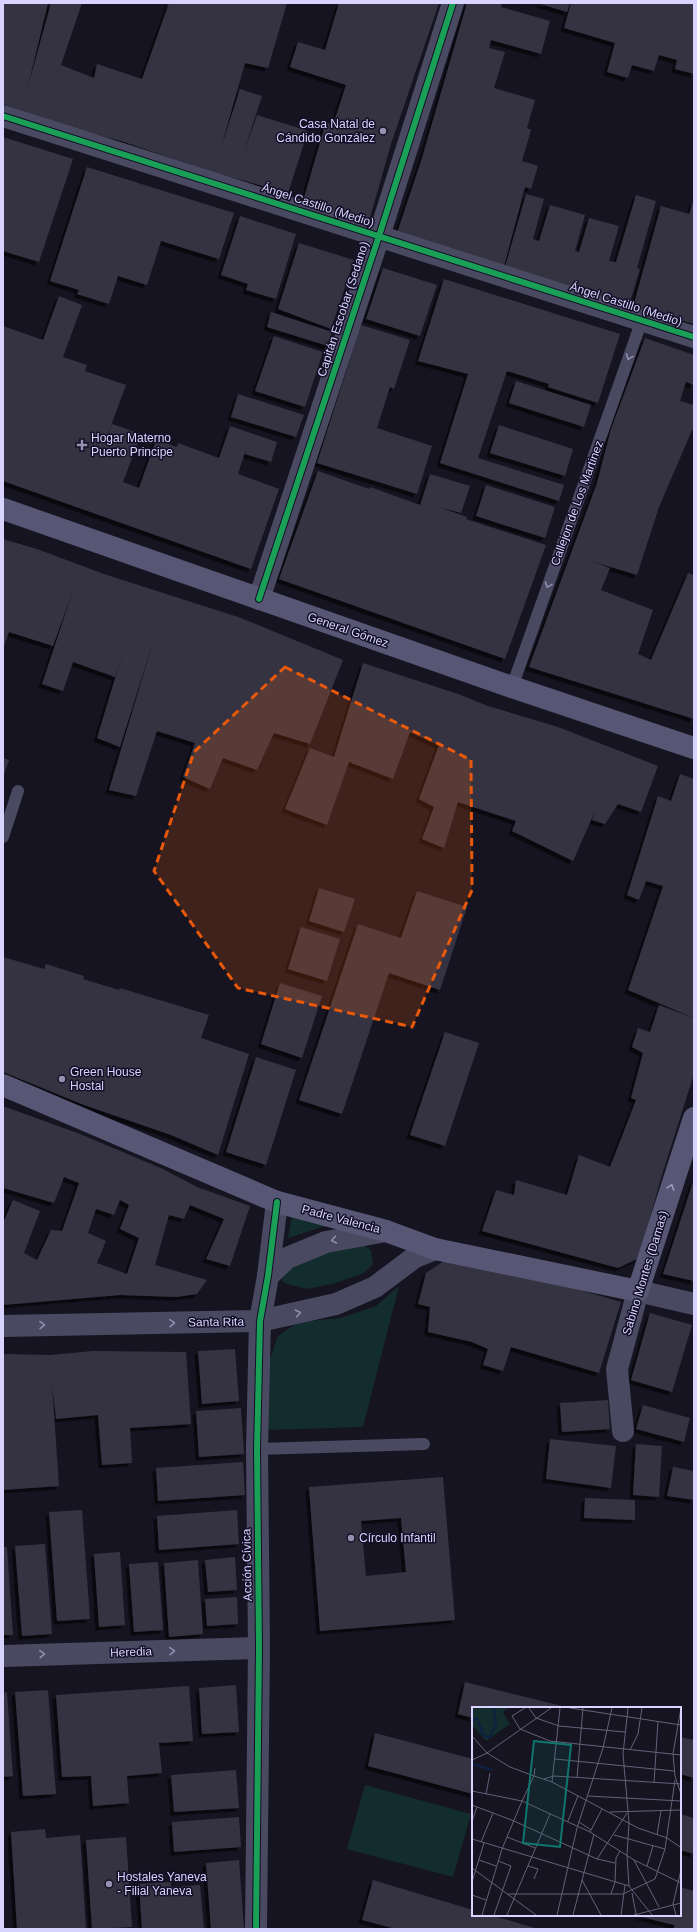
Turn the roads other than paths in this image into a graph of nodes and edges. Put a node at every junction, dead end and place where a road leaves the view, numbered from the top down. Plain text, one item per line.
1 (453, 3) edge
2 (3, 116) edge
3 (379, 236) junction
4 (642, 320) junction
5 (694, 337) edge
6 (3, 509) edge
7 (259, 598) junction
8 (512, 686) junction
9 (694, 748) edge
10 (18, 791) dead end
11 (3, 837) edge
12 (3, 1085) edge
13 (694, 1118) edge
14 (277, 1202) junction
15 (386, 1232) junction
16 (435, 1249) junction
17 (268, 1276) junction
18 (638, 1291) junction
19 (694, 1304) edge
20 (260, 1321) junction
21 (3, 1326) edge
22 (623, 1431) dead end
23 (424, 1444) dead end
24 (257, 1449) junction
25 (260, 1648) junction
26 (3, 1656) edge
27 (256, 1929) edge

1 - 3 street, Capitán Escobar (Sedano)
2 - 3 street, Ángel Castillo (Medio)
3 - 4 street, Ángel Castillo (Medio)
3 - 7 street, Capitán Escobar (Sedano)
4 - 5 street, Ángel Castillo (Medio)
4 -> 8 lane, Callejon de Los Martinez
6 - 7 main road, General Gómez
7 - 8 main road, General Gómez
8 - 9 main road, General Gómez
10 - 11 lane
12 - 14 main road, Padre Valencia
18 -> 13 main road, Sabino Montes (Damas)
14 - 15 main road, Padre Valencia
14 - 17 street, Acción Cívica
15 - 16 main road, Padre Valencia
15 -> 17 street
16 - 18 main road, Padre Valencia
20 -> 16 street, Santa Rita
17 - 20 street, Acción Cívica
18 - 19 street, Padre Valencia
18 - 22 street, Sabino Montes (Damas)
21 -> 20 street, Santa Rita
20 - 24 street, Acción Cívica
23 - 24 lane
24 - 25 street, Acción Cívica
26 -> 25 street, Heredia
25 - 27 street, Acción Cívica

